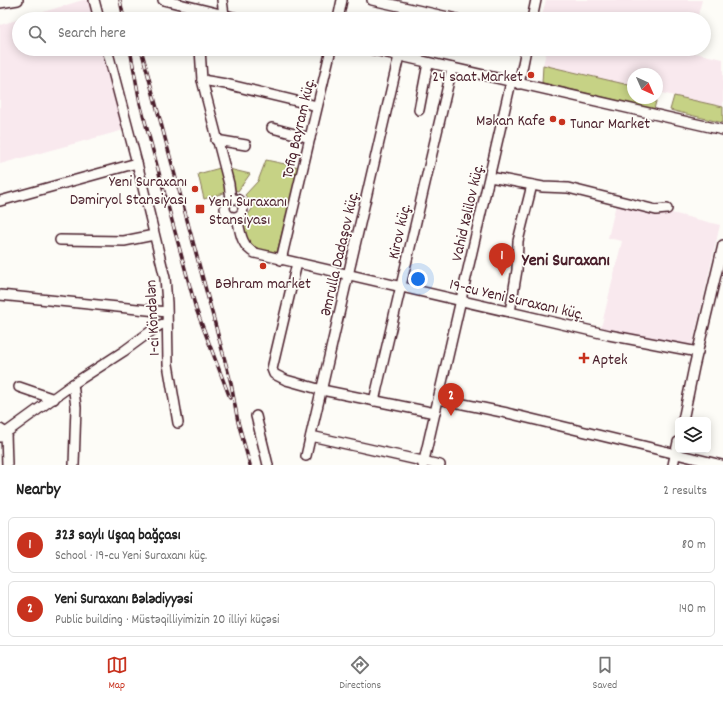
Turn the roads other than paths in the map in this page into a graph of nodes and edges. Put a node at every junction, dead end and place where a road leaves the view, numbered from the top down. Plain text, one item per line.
1 (18, 0) edge
2 (94, 0) edge
3 (163, 0) edge
4 (222, 0) edge
5 (342, 0) edge
6 (372, 0) edge
7 (418, 0) edge
8 (536, 0) edge
9 (0, 3) edge
10 (416, 10) junction
11 (97, 12) edge
12 (194, 12) edge
13 (224, 12) edge
14 (339, 12) edge
15 (425, 12) edge
16 (533, 12) edge
17 (109, 56) edge
18 (200, 56) edge
19 (329, 56) edge
20 (399, 56) joint
21 (524, 56) edge
22 (428, 63) junction
23 (452, 68) junction
24 (202, 80) junction
25 (515, 83) junction
26 (317, 106) junction
27 (419, 110) dead end
28 (272, 128) dead end
29 (723, 130) edge
30 (310, 138) junction
31 (216, 140) junction
32 (246, 145) dead end
33 (137, 163) junction
34 (490, 177) junction
35 (532, 185) junction
36 (231, 199) junction
37 (0, 201) edge
38 (667, 209) dead end
39 (237, 217) junction
40 (154, 235) junction
41 (60, 240) dead end
42 (723, 245) edge
43 (281, 260) junction
44 (296, 263) junction
45 (348, 275) junction
46 (401, 287) junction
47 (0, 295) edge
48 (461, 301) junction
49 (167, 312) junction
50 (510, 312) junction
51 (167, 323) junction
52 (698, 352) junction
53 (73, 384) junction
54 (19, 387) dead end
55 (322, 390) junction
56 (439, 398) junction
57 (54, 399) junction
58 (374, 402) junction
59 (436, 413) junction
60 (256, 416) dead end
61 (684, 417) edge
62 (178, 423) dead end
63 (2, 433) edge
64 (311, 436) junction
65 (676, 454) junction
66 (306, 456) dead end
67 (424, 463) edge
68 (7, 465) edge
69 (74, 465) edge
70 (268, 465) edge
71 (440, 465) edge
72 (673, 465) edge
73 (722, 465) edge

1 - 9 street
2 - 11 street
3 - 12 street
4 - 13 street
5 - 14 street
6 - 10 street
7 - 10 street
8 - 16 street
10 - 15 street
17 - 33 street, 1-ci Köndələn
18 - 24 street
19 - 26 street, Tofiq Bayram küç.
20 - 22 street
20 - 45 street, Əmrulla Dadaşov küç.
21 - 25 street, Vahid Xəlilov küç.
22 - 23 street
22 - 27 street
23 - 25 street
23 - 46 street, Kirov küç.
24 - 26 street
24 - 31 street
25 - 29 street
25 - 34 street, Vahid Xəlilov küç.
26 - 30 street, Tofiq Bayram küç.
28 - 30 street
30 - 43 street, Tofiq Bayram küç.
31 - 32 street
31 - 36 street
33 - 37 street
33 - 40 street, 1-ci Köndələn
34 - 35 street
34 - 48 street, Vahid Xəlilov küç.
35 - 38 street
35 - 50 street
36 - 39 street
36 - 39 street
39 - 43 street, 19-cu Yeni Suraxanı küç.
40 - 41 street
40 - 49 street, 1-ci Köndələn
42 - 52 street
43 - 44 street, 19-cu Yeni Suraxanı küç.
44 - 45 street, 19-cu Yeni Suraxanı küç.
44 - 55 street
45 - 46 street, 19-cu Yeni Suraxanı küç.
45 - 55 street, Əmrulla Dadaşov küç.
46 - 48 street, 19-cu Yeni Suraxanı küç.
46 - 58 street, Kirov küç.
47 - 49 street
48 - 50 street, 19-cu Yeni Suraxanı küç.
48 - 56 street, Vahid Xəlilov küç.
49 - 51 street, 1-ci Köndələn
50 - 52 street, 19-cu Yeni Suraxanı küç.
51 - 53 street
51 - 62 street, 1-ci Köndələn
52 - 61 street
53 - 57 street
53 - 69 street
54 - 57 street
55 - 58 street
55 - 64 street, Əmrulla Dadaşov küç.
56 - 59 street, Vahid Xəlilov küç.
56 - 65 street
57 - 63 street
58 - 59 street
59 - 67 street, Vahid Xəlilov küç.
60 - 70 street
63 - 68 street
64 - 66 street, Əmrulla Dadaşov küç.
64 - 67 street
65 - 72 street
65 - 73 street
67 - 71 street

